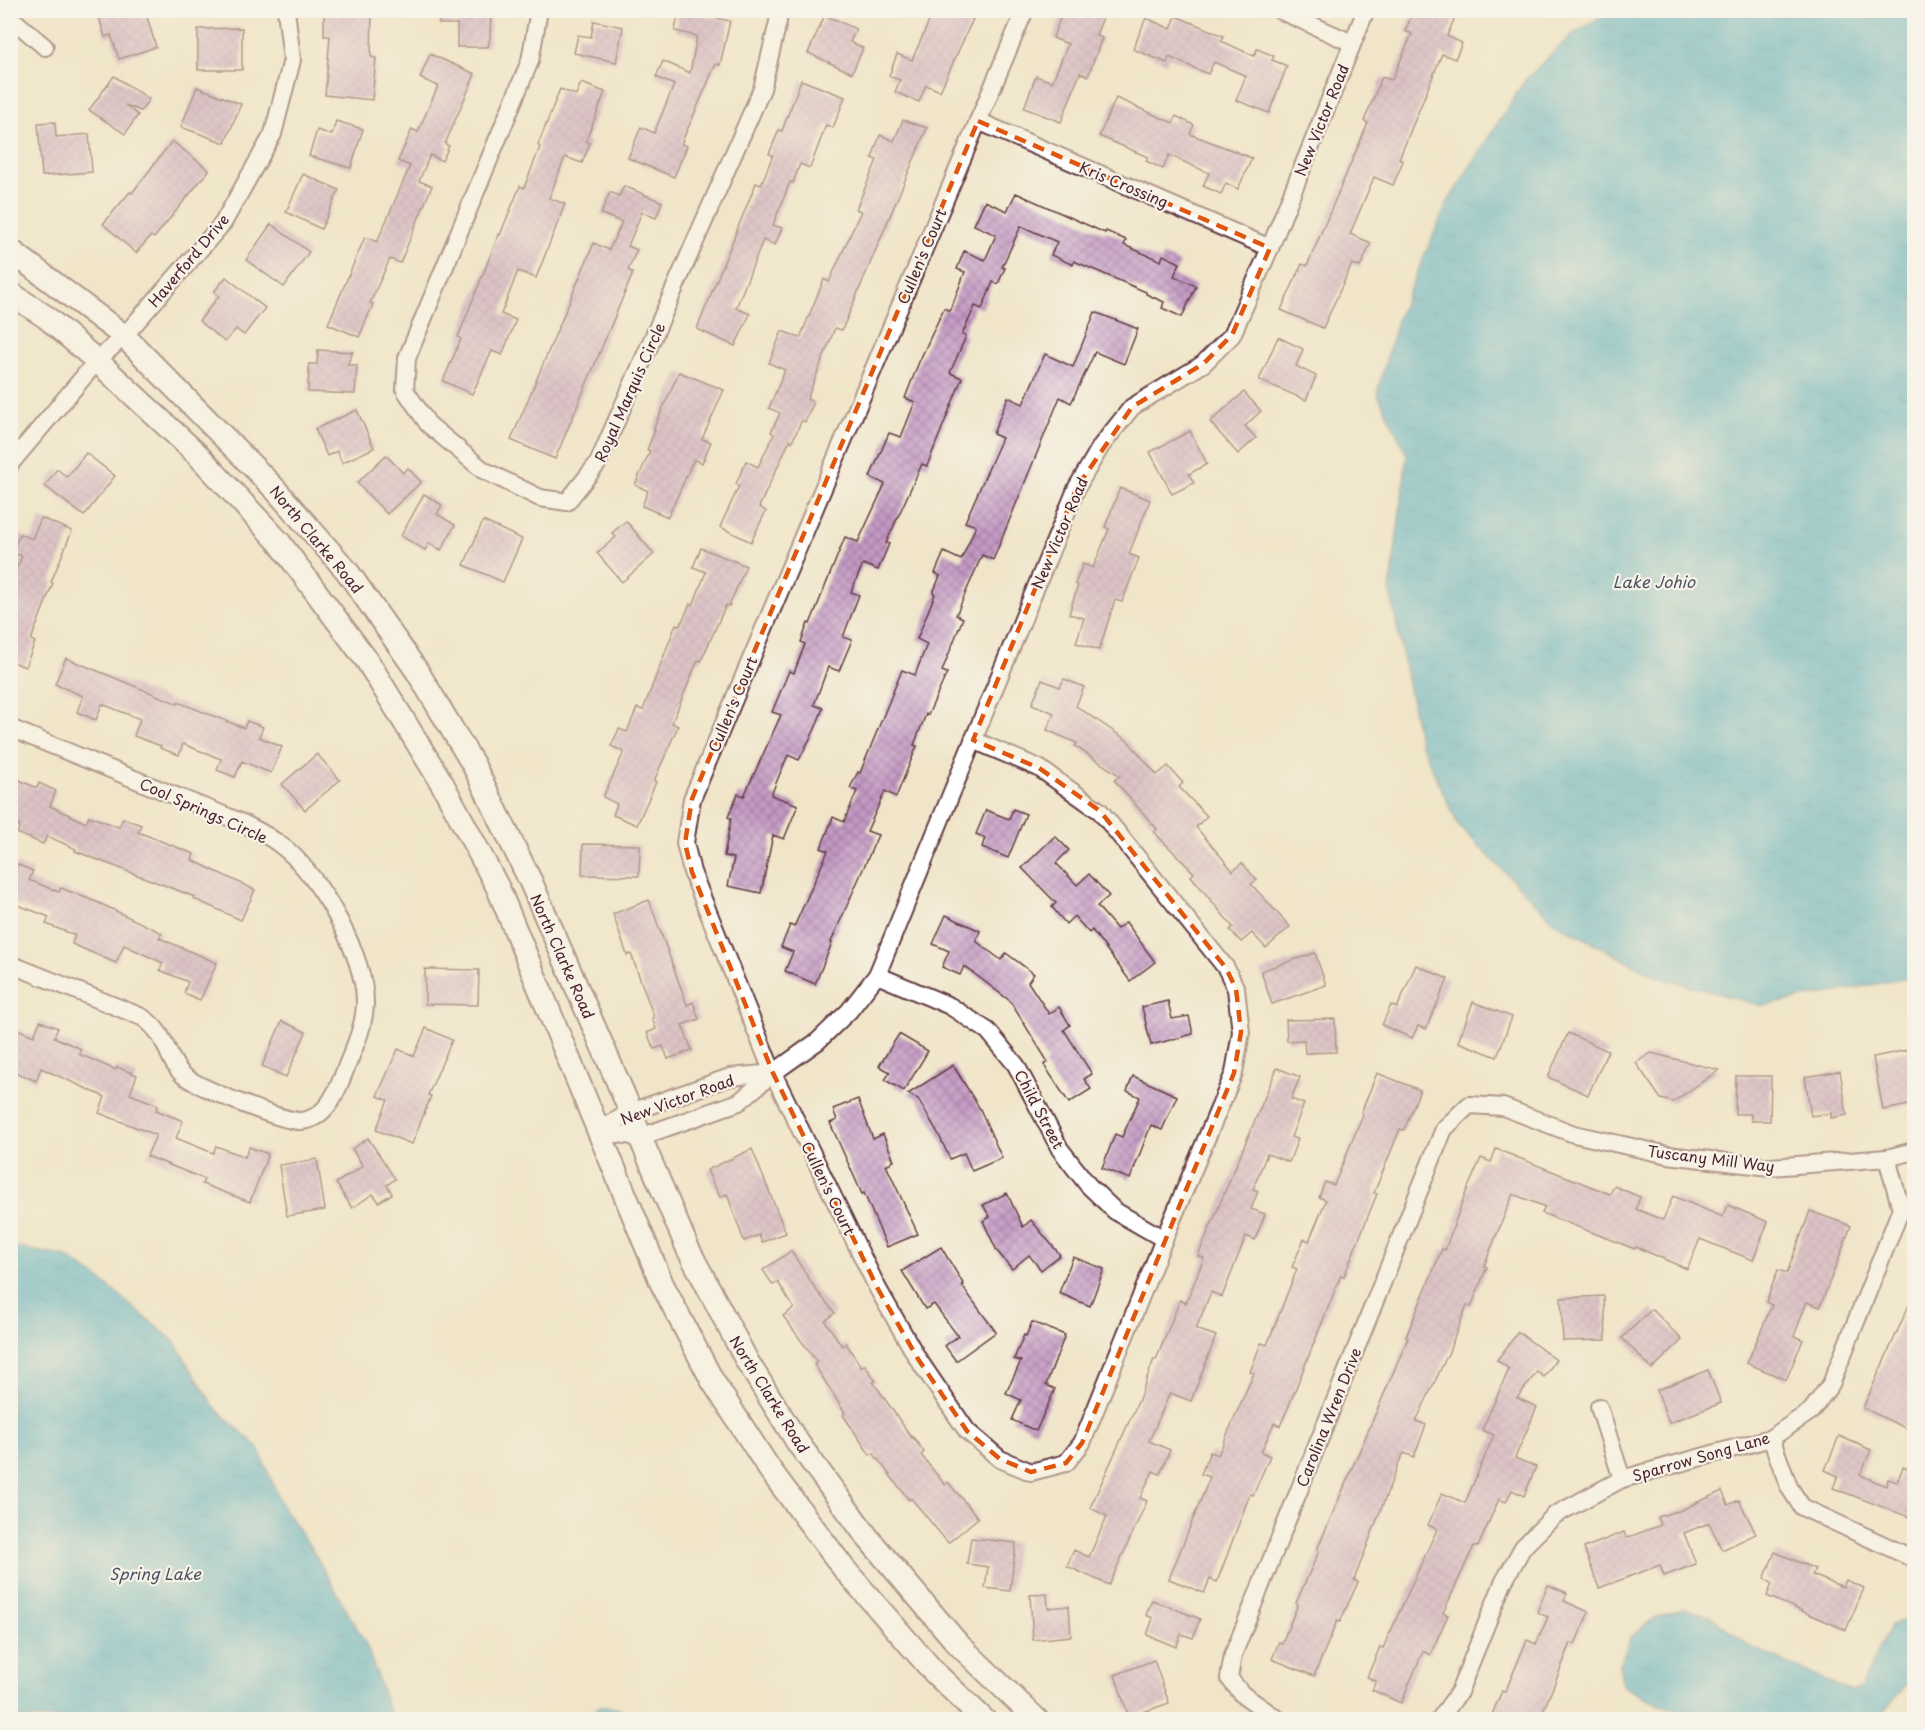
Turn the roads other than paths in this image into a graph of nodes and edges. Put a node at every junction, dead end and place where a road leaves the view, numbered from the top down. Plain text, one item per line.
1 (286, 10) edge
2 (539, 10) edge
3 (779, 10) edge
4 (1025, 10) edge
5 (1279, 10) edge
6 (1366, 10) edge
7 (10, 17) edge
8 (1352, 43) junction
9 (45, 47) dead end
10 (978, 121) junction
11 (1270, 248) junction
12 (10, 250) edge
13 (10, 293) edge
14 (124, 336) junction
15 (97, 361) junction
16 (10, 464) edge
17 (10, 728) edge
18 (973, 740) junction
19 (10, 964) edge
20 (877, 975) junction
21 (773, 1073) junction
22 (1469, 1105) joint
23 (631, 1112) junction
24 (597, 1131) junction
25 (640, 1137) junction
26 (1914, 1151) edge
27 (1887, 1158) junction
28 (1164, 1239) junction
29 (1599, 1407) dead end
30 (1771, 1438) junction
31 (1622, 1479) junction
32 (1914, 1559) edge
33 (984, 1719) edge
34 (1037, 1719) edge
35 (1279, 1719) edge
36 (1439, 1719) edge

1 - 14 street, Haverford Drive
2 - 3 street, Royal Marquis Circle
4 - 10 street, Cullen's Court
5 - 8 street
6 - 8 street, New Victor Road
7 - 9 street
8 - 11 street, New Victor Road
10 - 11 street, Kris Crossing
10 - 21 street, Cullen's Court
11 - 18 street, New Victor Road
12 - 14 street, North Clarke Road
13 - 15 street, North Clarke Road
14 - 15 street, Haverford Drive
14 - 23 street, North Clarke Road
15 - 16 street, Haverford Drive
15 - 24 street, North Clarke Road
17 - 19 street, Cool Springs Circle
18 - 20 street, New Victor Road
18 - 28 street, Cullen's Court
20 - 21 street, New Victor Road
20 - 28 street, Child Street
21 - 23 street, New Victor Road
21 - 25 street, New Victor Road
21 - 28 street, Cullen's Court
22 - 27 street, Tuscany Mill Way
22 - 35 street, Carolina Wren Drive
23 - 24 street, New Victor Road
23 - 25 street, North Clarke Road
24 - 25 street, New Victor Road
24 - 33 street, North Clarke Road
25 - 34 street, North Clarke Road
26 - 27 street, Tuscany Mill Way
27 - 30 street, Sparrow Song Lane
29 - 31 street
30 - 31 street, Sparrow Song Lane
30 - 32 street
31 - 36 street, Sparrow Song Lane

